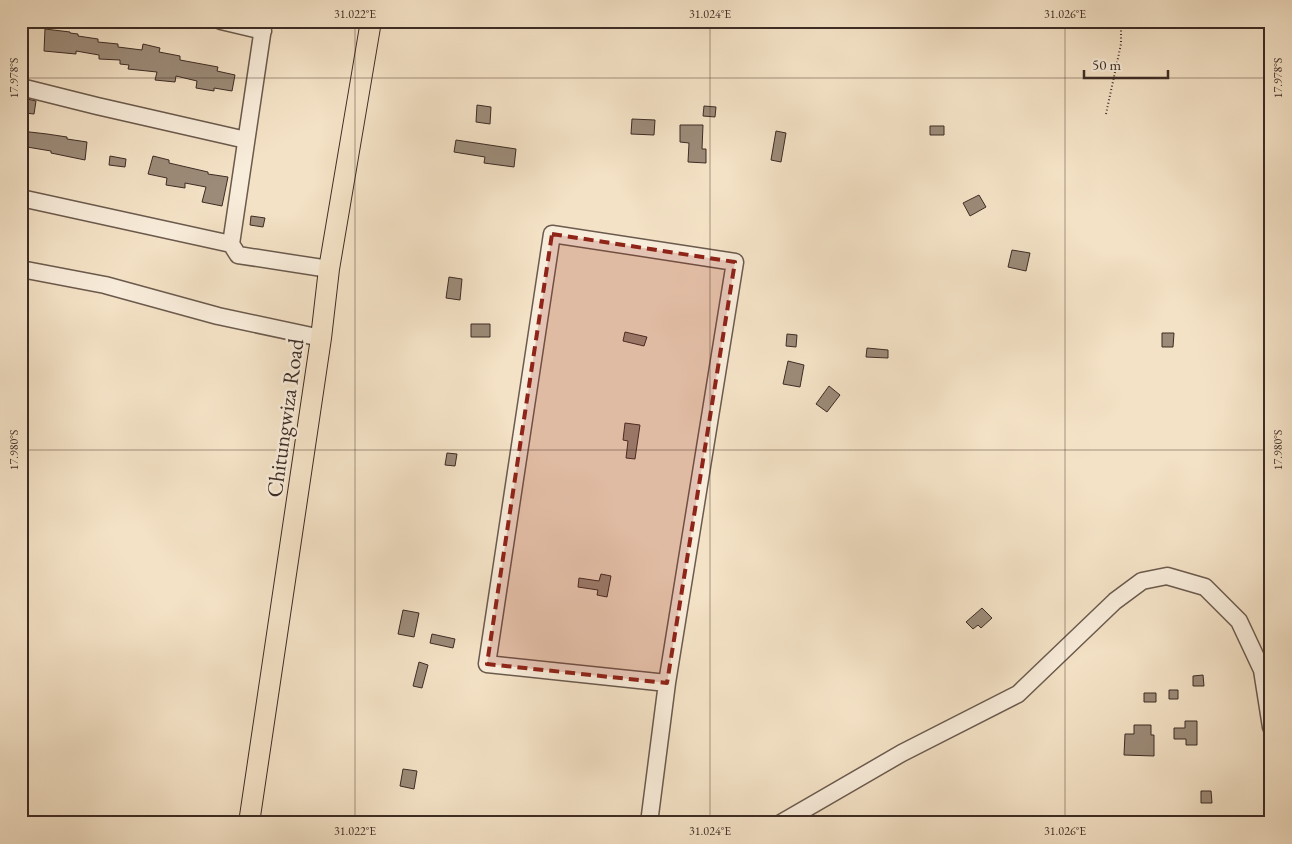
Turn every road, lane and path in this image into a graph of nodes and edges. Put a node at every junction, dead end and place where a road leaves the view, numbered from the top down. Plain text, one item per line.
1 (221, 21) edge
2 (371, 21) edge
3 (1121, 21) edge
4 (264, 26) edge
5 (21, 87) edge
6 (1106, 114) dead end
7 (246, 140) junction
8 (21, 198) edge
9 (232, 244) junction
10 (21, 269) edge
11 (329, 269) junction
12 (321, 338) junction
13 (667, 683) junction
14 (1271, 727) edge
15 (249, 823) edge
16 (649, 823) edge
17 (781, 823) edge

1 - 4 street
2 - 11 main road, Chitungwiza Road
3 - 6 path
4 - 7 street
5 - 7 street
7 - 9 street
8 - 9 street
9 - 11 street
10 - 12 street
11 - 12 main road, Chitungwiza Road
12 - 15 main road, Chitungwiza Road
13 - 13 street
13 - 16 street
14 - 17 street

